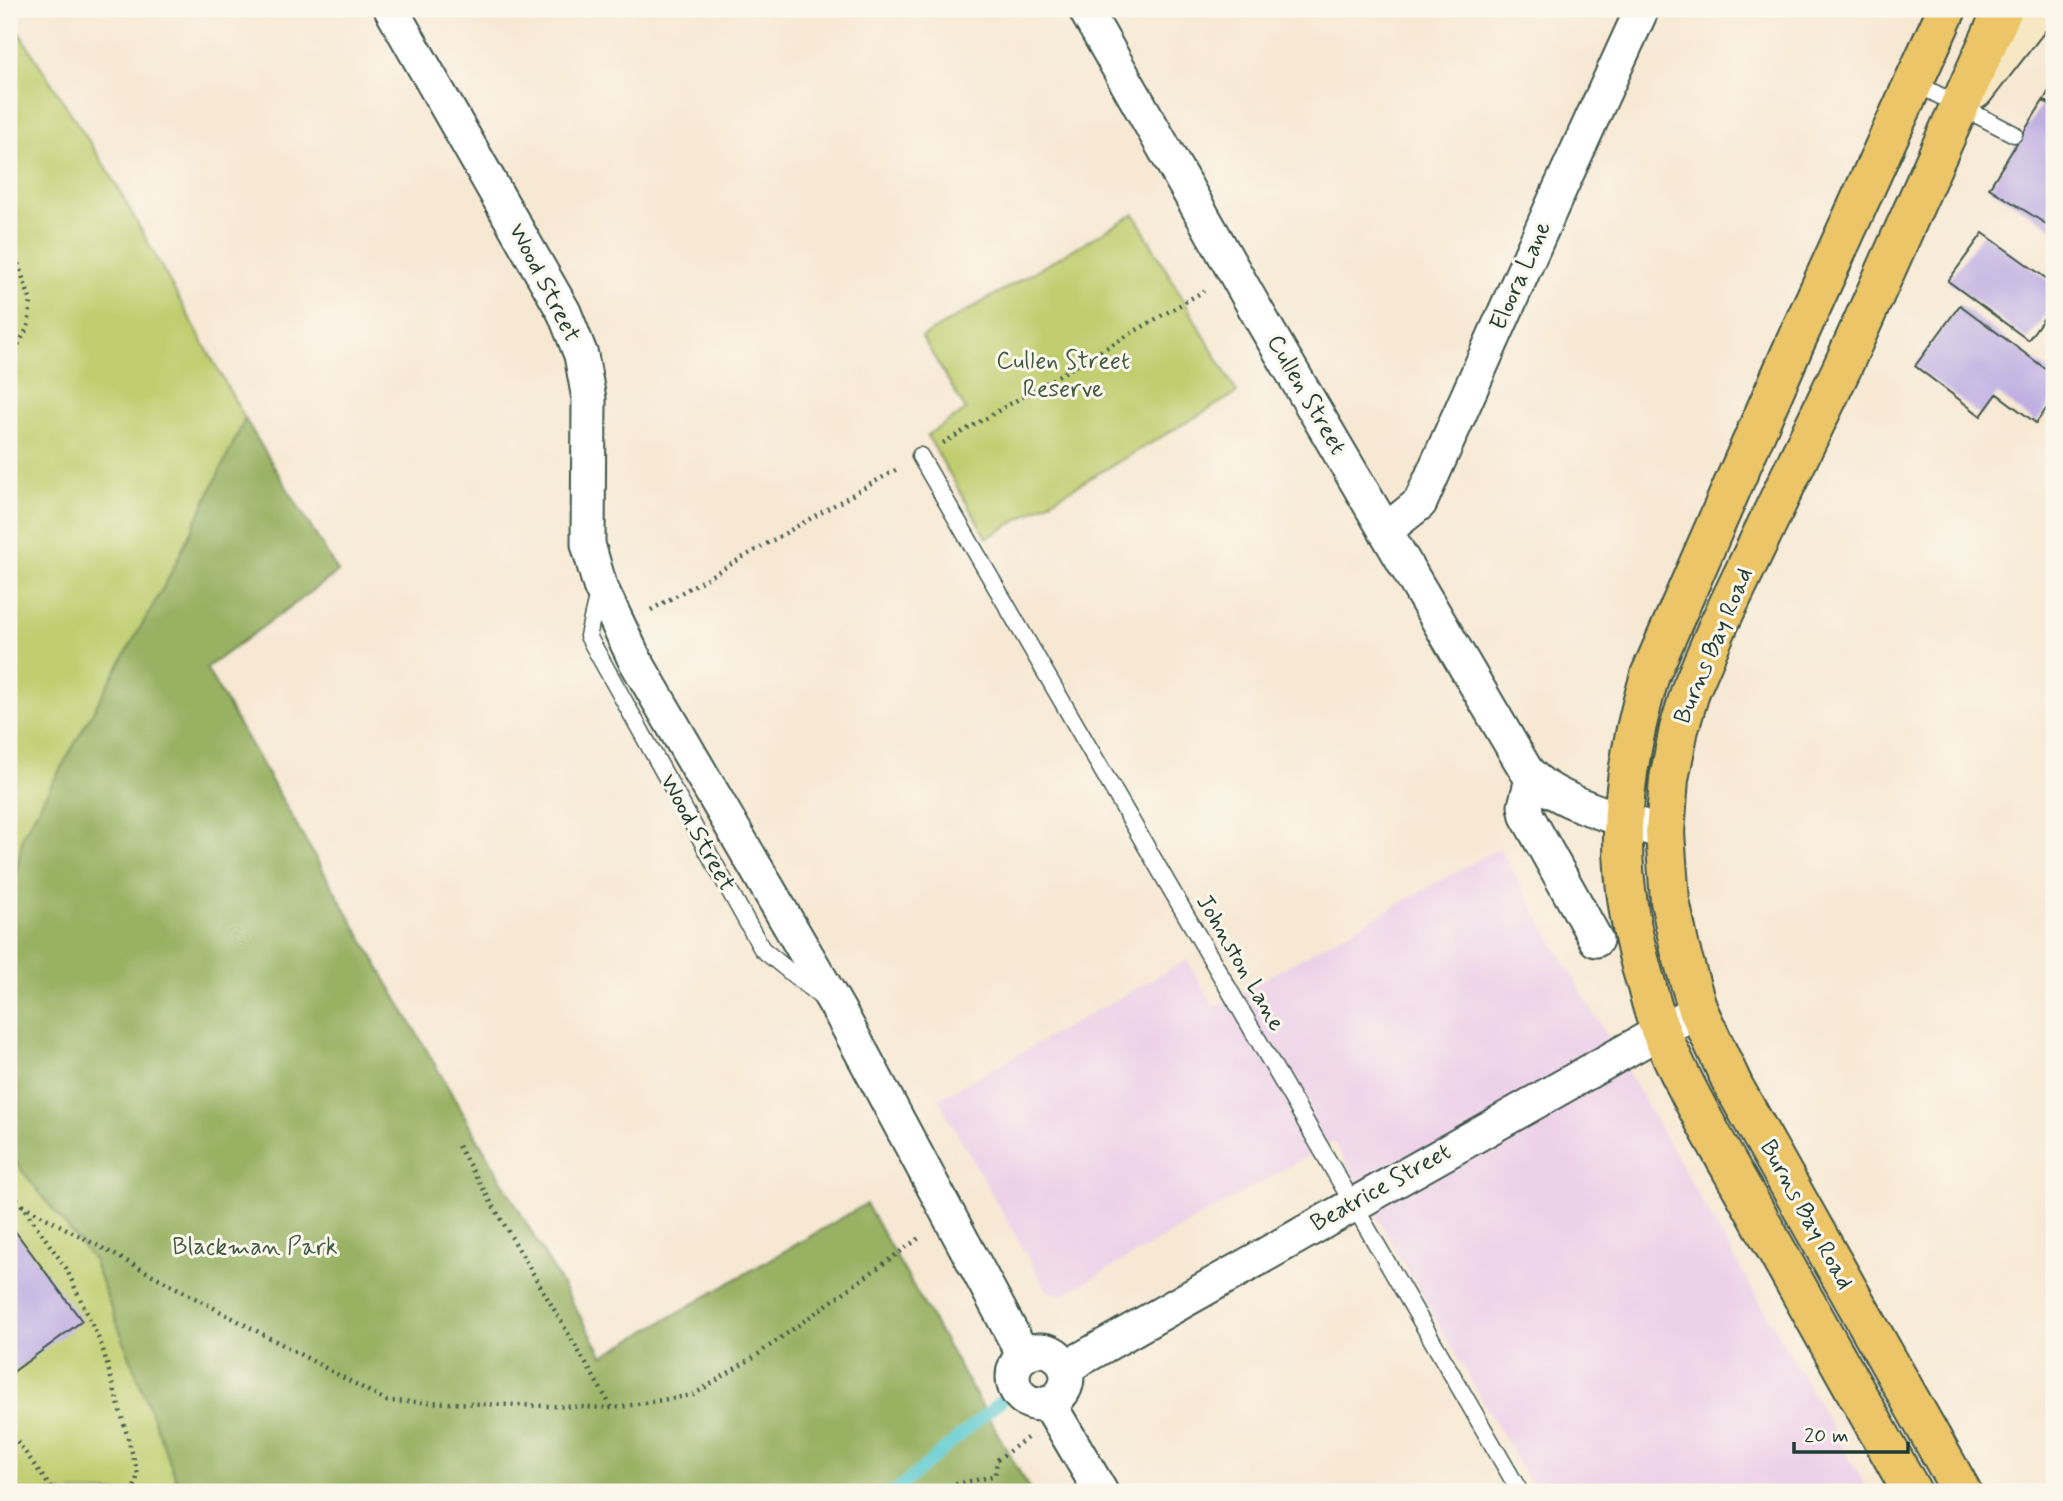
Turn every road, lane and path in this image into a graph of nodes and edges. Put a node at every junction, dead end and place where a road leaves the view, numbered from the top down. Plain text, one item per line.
1 (391, 9) edge
2 (1085, 9) edge
3 (1642, 9) edge
4 (1947, 9) edge
5 (2003, 9) edge
6 (2037, 9) edge
7 (1915, 83) junction
8 (1961, 107) junction
9 (2014, 134) dead end
10 (9, 237) edge
11 (9, 362) edge
12 (920, 456) dead end
13 (1385, 531) junction
14 (1532, 779) junction
15 (1623, 819) junction
16 (1665, 833) junction
17 (1596, 940) dead end
18 (1698, 1010) junction
19 (1660, 1031) junction
20 (458, 1146) dead end
21 (9, 1187) edge
22 (1353, 1203) junction
23 (22, 1205) junction
24 (950, 1217) junction
25 (1024, 1356) junction
26 (1065, 1368) junction
27 (613, 1408) junction
28 (1052, 1409) junction
29 (9, 1430) edge
30 (54, 1492) edge
31 (134, 1492) edge
32 (936, 1492) edge
33 (1101, 1492) edge
34 (1520, 1492) edge
35 (1912, 1492) edge
36 (1962, 1492) edge

1 - 24 street, Wood Street
2 - 13 street, Cullen Street
3 - 13 street, Eloora Lane
4 - 7 main road, Burns Bay Road
5 - 8 main road
6 - 8 street, Burns Bay Road
7 - 8 lane
7 - 15 main road, Burns Bay Road
8 - 9 lane
8 - 16 main road, Burns Bay Road
10 - 11 path
12 - 22 lane, Johnston Lane
13 - 14 street, Cullen Street
14 - 15 street, Cullen Street
14 - 17 street
15 - 16 street, Cullen Street
15 - 19 main road, Burns Bay Road
16 - 18 main road, Burns Bay Road
18 - 19 street, Beatrice Street
18 - 36 main road, Burns Bay Road
19 - 22 street, Beatrice Street
19 - 35 main road, Burns Bay Road
20 - 27 path
21 - 23 path
22 - 26 street, Beatrice Street
22 - 34 lane, Johnston Lane
23 - 27 path
23 - 31 path
24 - 25 street, Wood Street
24 - 27 path
25 - 26 street
25 - 28 street
26 - 28 street
28 - 32 path
28 - 33 street
29 - 30 path

